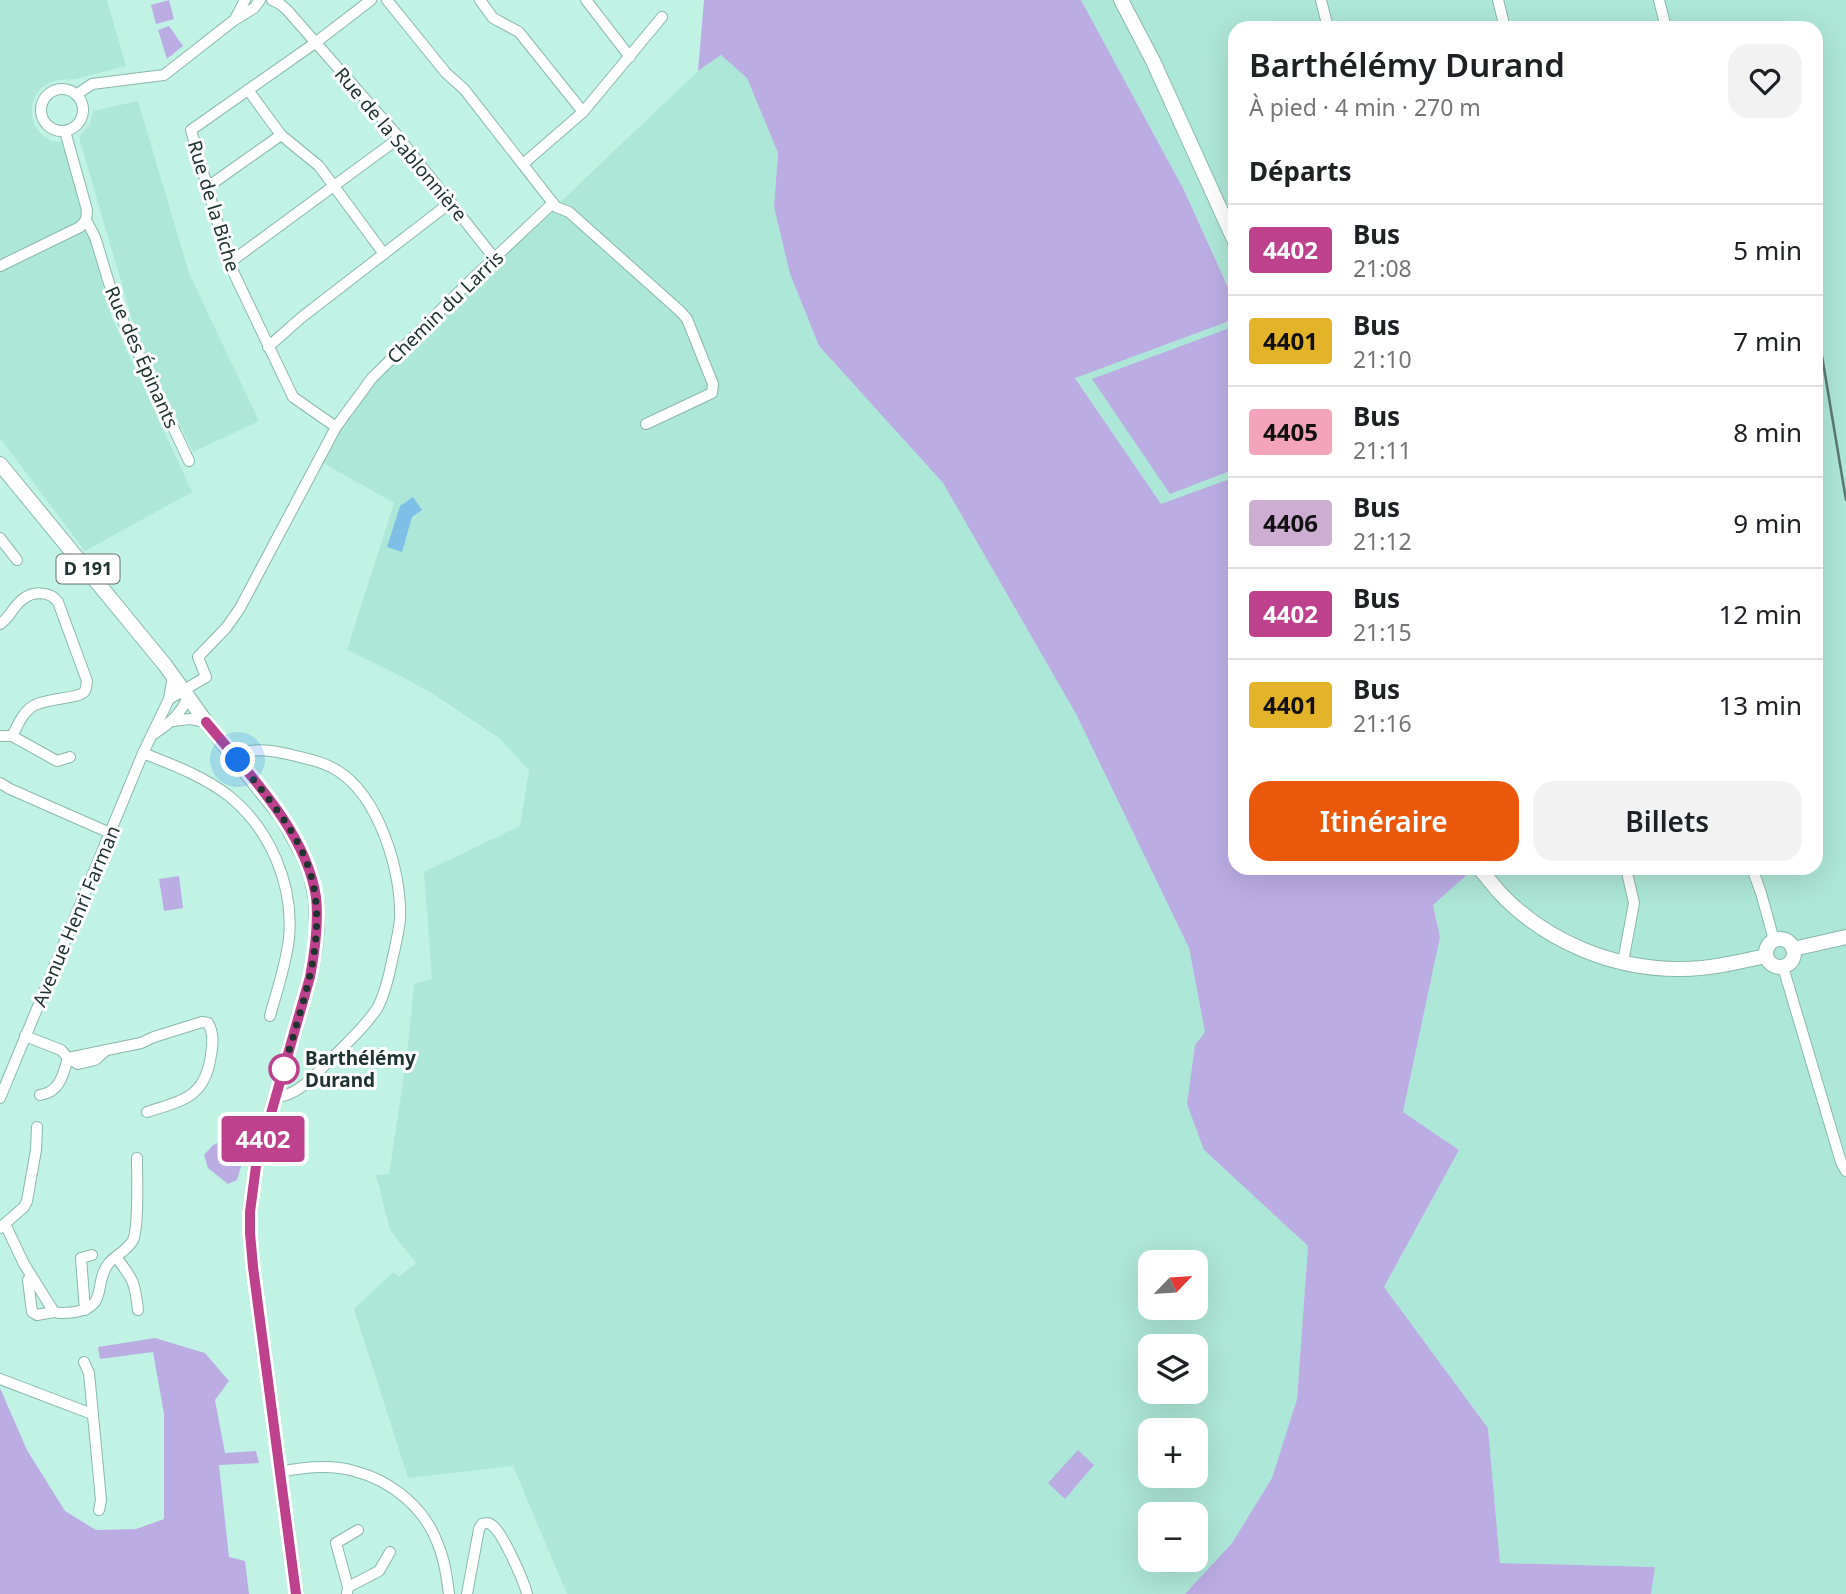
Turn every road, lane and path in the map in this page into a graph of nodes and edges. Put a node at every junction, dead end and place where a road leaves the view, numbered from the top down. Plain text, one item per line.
1 (245, 0) edge
2 (260, 0) edge
3 (271, 0) edge
4 (287, 0) edge
5 (371, 0) edge
6 (387, 0) edge
7 (480, 0) edge
8 (586, 0) edge
9 (1121, 0) edge
10 (1321, 0) edge
11 (1497, 0) edge
12 (1659, 0) edge
13 (662, 18) dead end
14 (233, 21) junction
15 (1326, 21) edge
16 (1503, 21) edge
17 (1664, 21) edge
18 (305, 32) junction
19 (315, 43) junction
20 (631, 57) junction
21 (248, 90) junction
22 (76, 95) junction
23 (583, 111) junction
24 (65, 131) junction
25 (281, 135) junction
26 (399, 138) junction
27 (523, 164) junction
28 (334, 186) junction
29 (206, 188) junction
30 (451, 202) junction
31 (553, 203) junction
32 (86, 220) junction
33 (1228, 227) edge
34 (384, 254) junction
35 (495, 259) junction
36 (229, 263) junction
37 (0, 266) edge
38 (268, 347) junction
39 (646, 424) dead end
40 (336, 427) junction
41 (188, 461) dead end
42 (0, 464) edge
43 (0, 538) edge
44 (18, 560) dead end
45 (0, 624) edge
46 (173, 676) junction
47 (185, 694) junction
48 (169, 699) junction
49 (173, 721) junction
50 (206, 722) junction
51 (153, 734) junction
52 (6, 736) edge
53 (250, 751) dead end
54 (143, 753) junction
55 (69, 757) dead end
56 (0, 783) edge
57 (110, 833) junction
58 (1485, 875) edge
59 (1628, 875) edge
60 (1755, 875) edge
61 (1846, 937) edge
62 (1774, 940) junction
63 (1793, 949) junction
64 (1766, 956) junction
65 (1623, 962) junction
66 (1783, 967) junction
67 (270, 1016) dead end
68 (25, 1036) junction
69 (68, 1058) junction
70 (40, 1095) dead end
71 (276, 1097) junction
72 (0, 1098) edge
73 (147, 1112) dead end
74 (37, 1127) dead end
75 (137, 1158) dead end
76 (1846, 1171) edge
77 (2, 1226) edge
78 (92, 1255) dead end
79 (116, 1257) junction
80 (31, 1276) junction
81 (85, 1310) junction
82 (138, 1310) dead end
83 (54, 1312) junction
84 (84, 1362) dead end
85 (0, 1379) edge
86 (92, 1414) junction
87 (280, 1472) junction
88 (99, 1510) dead end
89 (358, 1530) dead end
90 (390, 1552) dead end
91 (347, 1591) edge
92 (296, 1594) edge
93 (449, 1594) edge
94 (467, 1594) edge
95 (527, 1594) edge

1 - 14 street
2 - 14 street
3 - 18 street
4 - 18 street
5 - 19 street, Rue de la Biche
6 - 27 street
7 - 23 street
8 - 20 street
9 - 33 main road
10 - 15 street
11 - 16 street
12 - 17 street
13 - 20 street
14 - 22 street
18 - 19 street, Rue de la Sablonnière
19 - 21 street, Rue de la Biche
19 - 26 street, Rue de la Sablonnière
20 - 23 street
21 - 25 street
21 - 29 street, Rue de la Biche
22 - 24 street
22 - 24 street
23 - 27 street
24 - 32 street, Rue des Épinants
25 - 28 street
25 - 29 street
26 - 28 street
26 - 30 street, Rue de la Sablonnière
27 - 31 street
28 - 34 street
28 - 36 street
29 - 36 street, Rue de la Biche
30 - 34 street
30 - 35 street, Rue de la Sablonnière
31 - 35 street, Chemin du Larris
31 - 39 street
32 - 37 street
32 - 41 street, Rue des Épinants
34 - 38 street
35 - 40 street, Chemin du Larris
36 - 38 street, Rue de la Biche
38 - 40 street, Rue de la Biche
40 - 47 street, Chemin du Larris
42 - 46 main road, D 191
43 - 44 street
45 - 52 street
46 - 47 main road, D 191
46 - 48 street, Avenue Henri Farman
47 - 48 street
47 - 49 street, Avenue Henri Farman
47 - 50 main road, D 191
48 - 51 street, Avenue Henri Farman
49 - 50 street
49 - 51 street, Avenue Henri Farman
50 - 71 main road, D 191
51 - 54 street, Avenue Henri Farman
52 - 55 street
53 - 71 street
54 - 57 street, Avenue Henri Farman
54 - 67 street
56 - 57 street
57 - 68 street, Avenue Henri Farman
58 - 65 main road
59 - 65 street
60 - 62 street
61 - 63 main road
62 - 63 main road
62 - 64 main road
63 - 66 main road
64 - 65 main road
64 - 66 main road
66 - 76 street
68 - 69 street
68 - 72 street, Avenue Henri Farman
69 - 70 street
69 - 73 street
71 - 87 main road, D 191
74 - 77 street
75 - 79 street
77 - 80 street
78 - 81 street
79 - 81 street
79 - 82 street
80 - 83 street
80 - 83 street
81 - 83 street
84 - 86 street
85 - 86 street
86 - 88 street
87 - 92 main road, D 191
87 - 93 street
89 - 91 street
90 - 91 street
94 - 95 street

